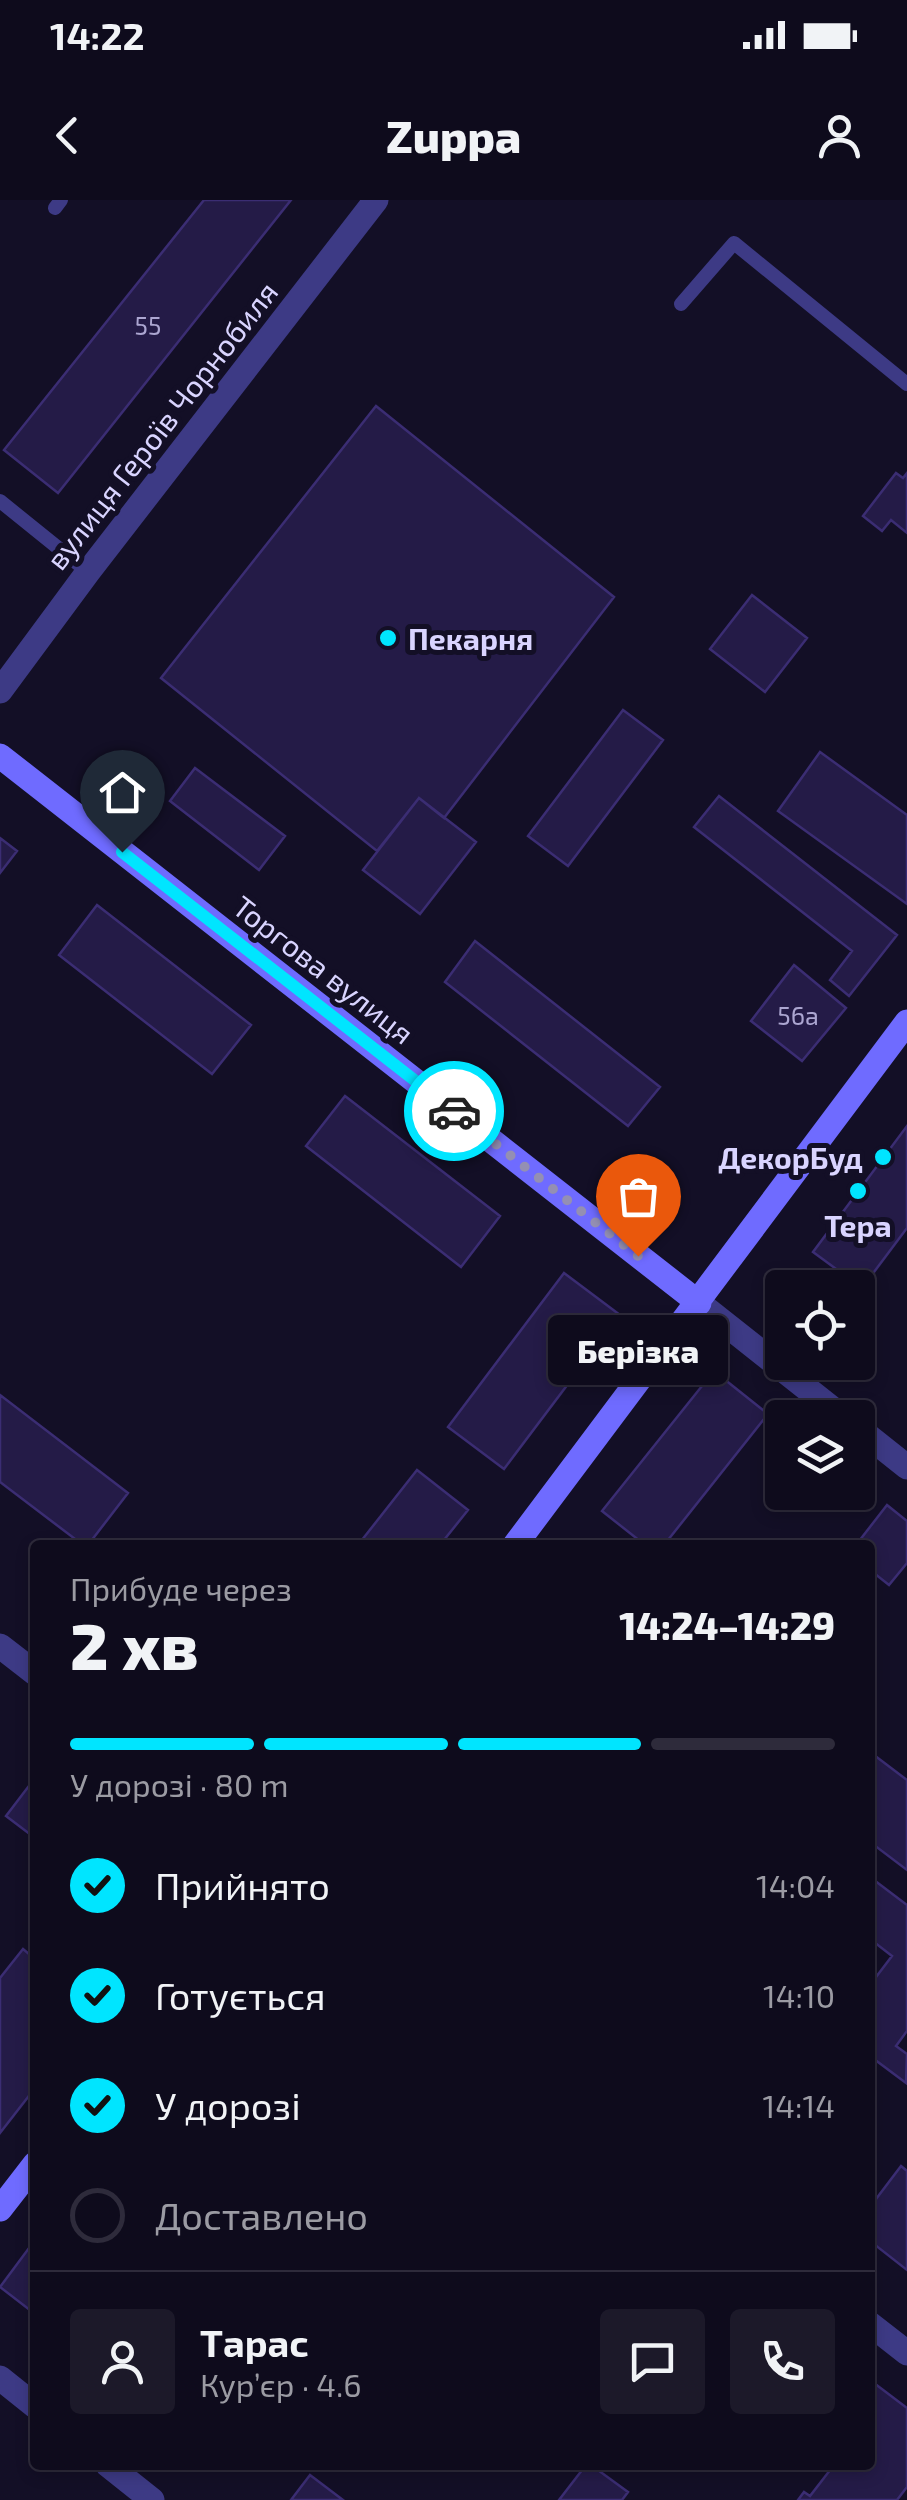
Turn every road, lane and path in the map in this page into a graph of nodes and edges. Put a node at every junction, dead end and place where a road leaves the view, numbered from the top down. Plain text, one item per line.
1 (376, 200) edge
2 (681, 304) dead end
3 (907, 384) edge
4 (0, 501) edge
5 (88, 572) junction
6 (0, 692) edge
7 (0, 756) edge
8 (907, 1022) edge
9 (699, 1303) junction
10 (821, 1400) edge
11 (875, 1442) edge
12 (907, 1467) edge
13 (519, 1540) edge
14 (0, 1646) edge
15 (30, 1669) edge
16 (30, 2170) edge
17 (0, 2209) edge
18 (875, 2328) edge
19 (907, 2353) edge
20 (0, 2378) edge
21 (30, 2402) edge
22 (114, 2470) edge
23 (152, 2500) edge

1 - 5 street, вулиця Героїв Чорнобиля
2 - 3 lane
4 - 5 lane
5 - 6 street, вулиця Героїв Чорнобиля
7 - 9 street, Торгова вулиця
8 - 9 street
9 - 10 street, Торгова вулиця
9 - 13 street
11 - 12 street
14 - 15 street
16 - 17 street
18 - 19 street
20 - 21 street
22 - 23 street

